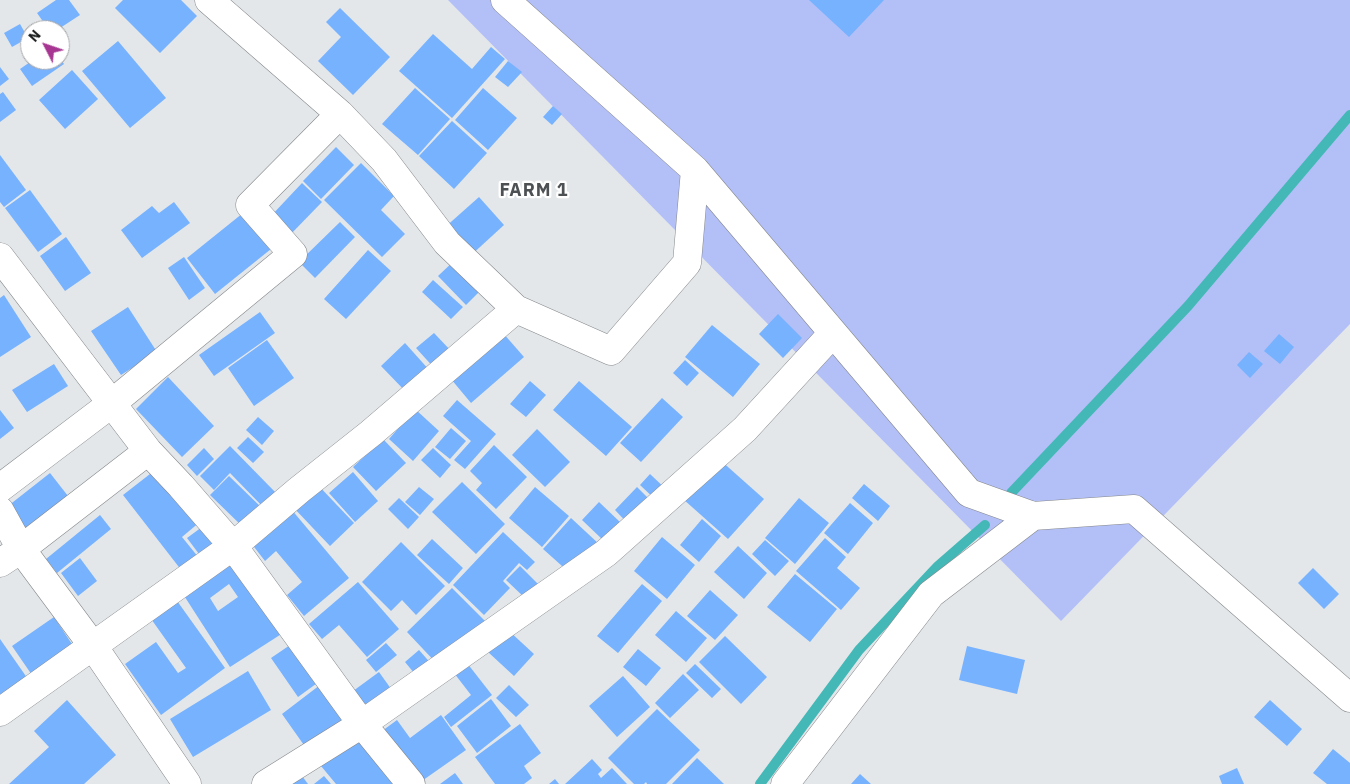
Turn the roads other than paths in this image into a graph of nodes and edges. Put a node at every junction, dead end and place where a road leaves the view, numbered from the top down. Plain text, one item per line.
1 (209, 0) edge
2 (506, 0) edge
3 (340, 114) junction
4 (695, 170) junction
5 (0, 257) edge
6 (516, 309) junction
7 (833, 333) junction
8 (111, 404) junction
9 (148, 451) junction
10 (0, 488) edge
11 (0, 511) edge
12 (1033, 516) junction
13 (233, 546) junction
14 (11, 556) edge
15 (93, 646) junction
16 (1350, 698) edge
17 (0, 712) edge
18 (362, 724) junction
19 (187, 784) edge
20 (266, 784) edge
21 (411, 784) edge
22 (785, 784) edge

1 - 3 street
2 - 4 street
3 - 6 street
3 - 8 street
4 - 6 street
4 - 7 street
5 - 8 street
6 - 13 street
7 - 12 street
7 - 18 street
8 - 9 street
8 - 10 street
9 - 13 street
9 - 14 street
11 - 14 street
12 - 16 street
12 - 22 street
13 - 15 street
13 - 18 street
14 - 15 street
15 - 17 street
15 - 19 street
18 - 20 street
18 - 21 street

